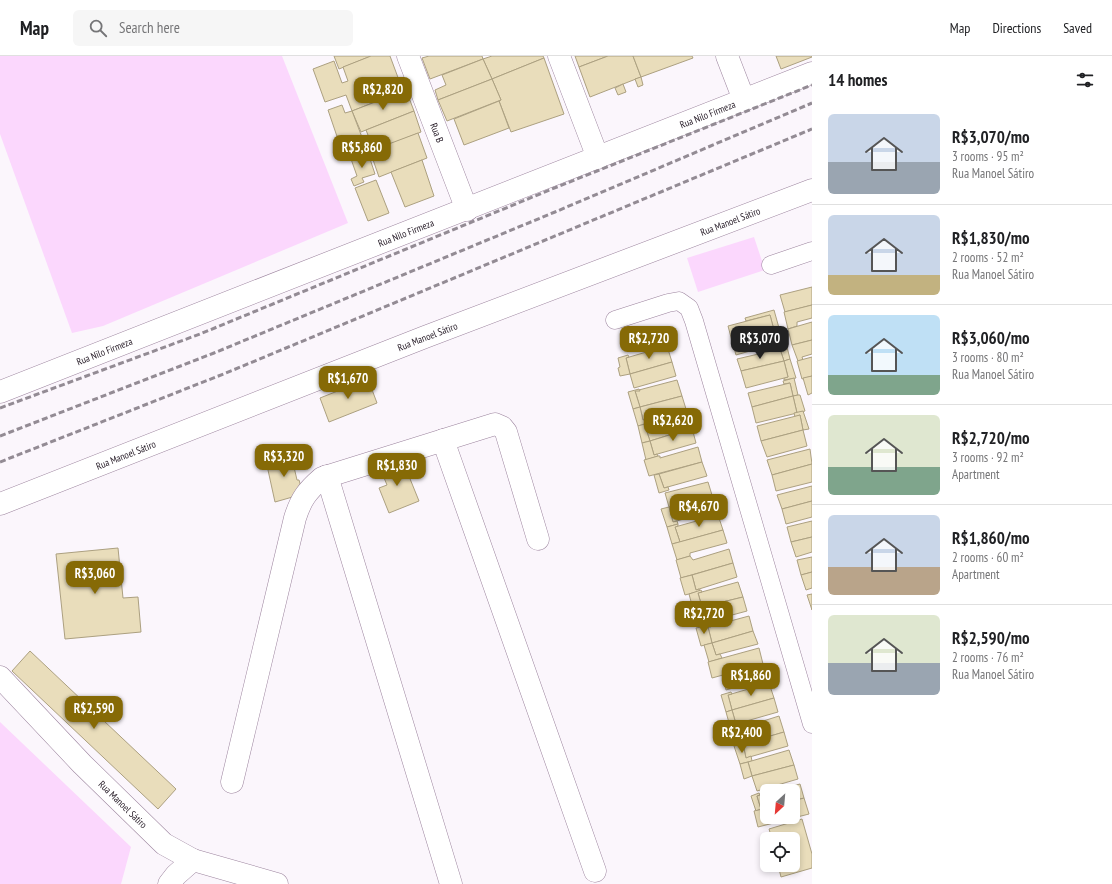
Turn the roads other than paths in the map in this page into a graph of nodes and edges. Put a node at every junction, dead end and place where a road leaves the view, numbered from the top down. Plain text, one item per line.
1 (408, 56) edge
2 (559, 56) edge
3 (727, 56) edge
4 (812, 73) edge
5 (744, 100) junction
6 (598, 158) junction
7 (812, 190) edge
8 (467, 210) junction
9 (812, 252) edge
10 (771, 265) dead end
11 (616, 320) dead end
12 (0, 392) edge
13 (443, 440) junction
14 (327, 476) junction
15 (0, 504) edge
16 (538, 539) dead end
17 (0, 677) edge
18 (812, 724) edge
19 (232, 782) dead end
20 (193, 860) junction
21 (595, 871) dead end
22 (169, 884) edge
23 (277, 884) edge
24 (451, 884) edge

1 - 8 street, Rua B
2 - 6 street
3 - 5 street
4 - 5 street, Rua Nilo Firmeza
5 - 6 street, Rua Nilo Firmeza
6 - 8 street, Rua Nilo Firmeza
7 - 15 street, Rua Manoel Sátiro
8 - 12 street, Rua Nilo Firmeza
9 - 10 lane
11 - 18 lane
13 - 14 street
13 - 16 street
13 - 21 street
14 - 19 street
14 - 24 street
17 - 20 street, Rua Manoel Sátiro
20 - 22 street
20 - 23 street, Rua Manoel Sátiro

